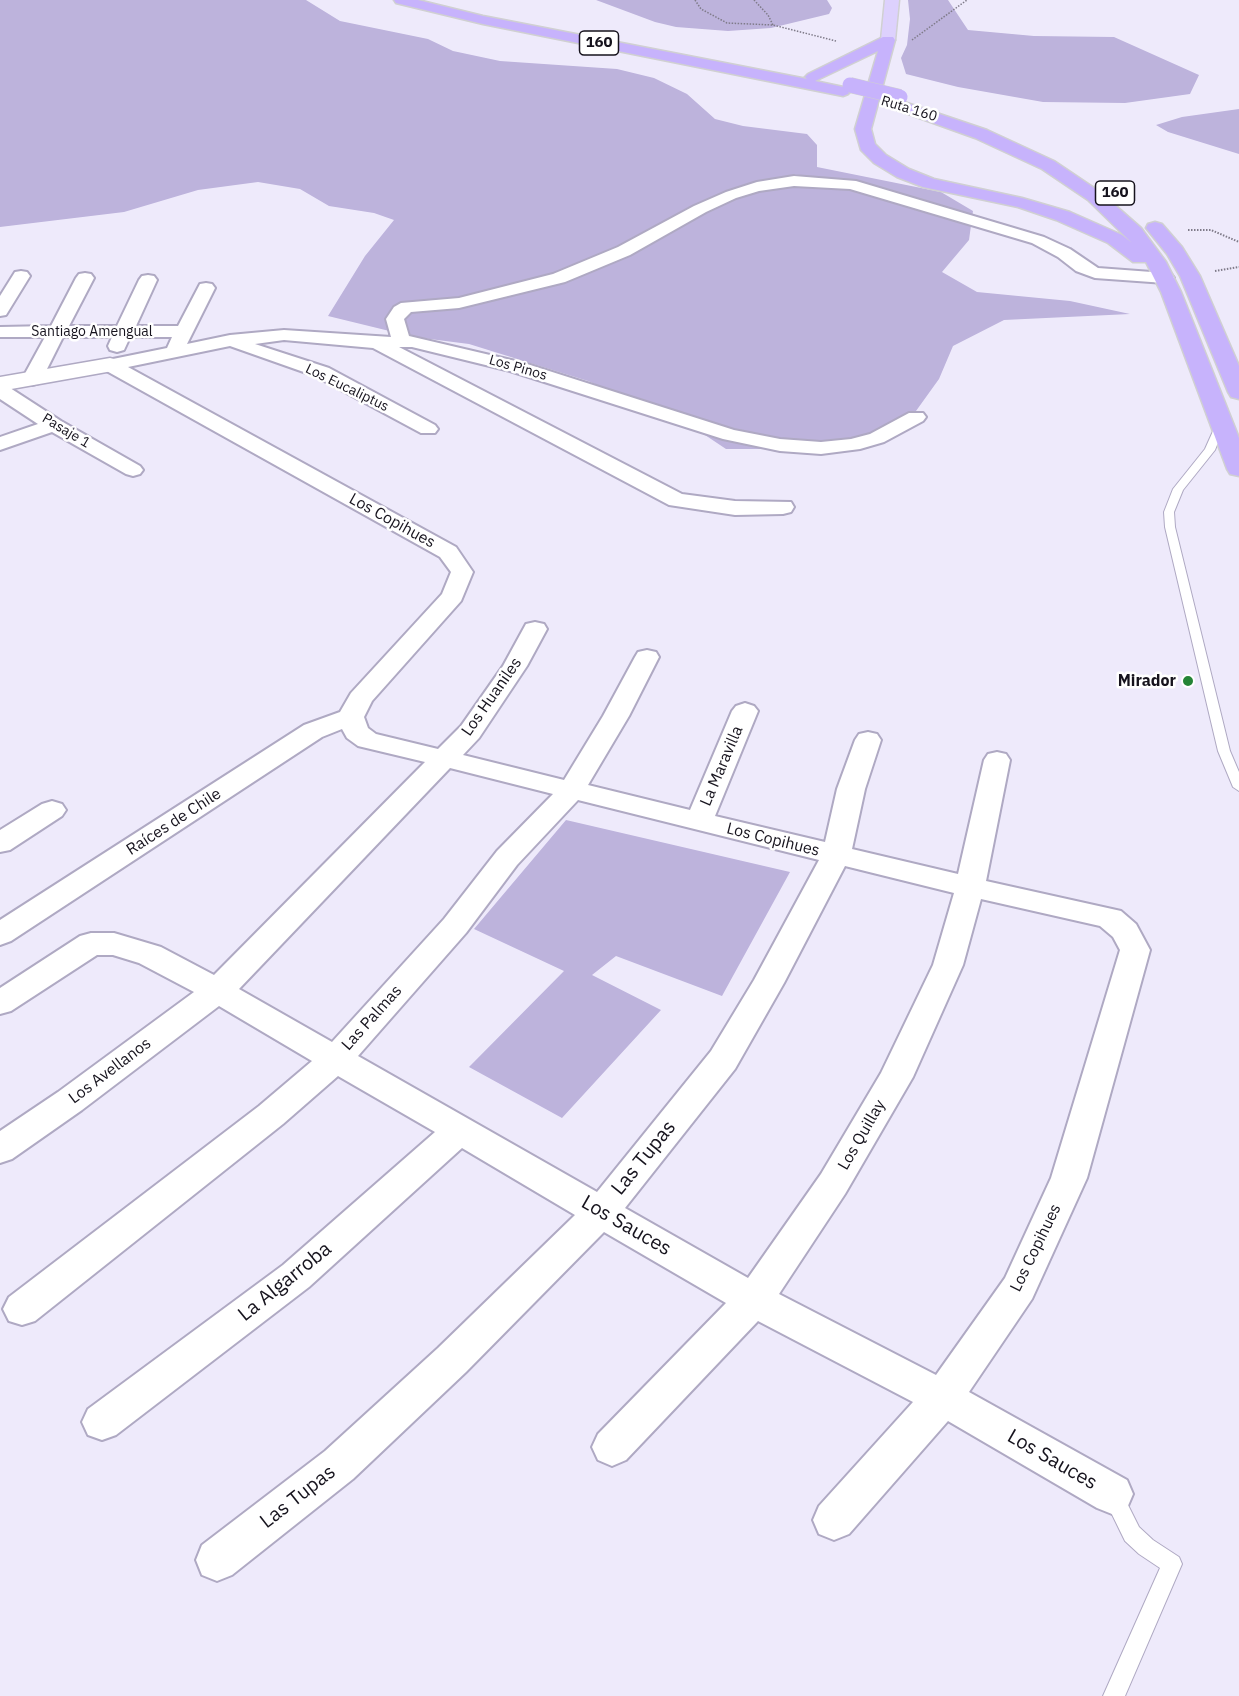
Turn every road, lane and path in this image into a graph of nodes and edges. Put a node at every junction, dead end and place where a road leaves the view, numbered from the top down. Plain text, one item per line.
1 (401, 0) edge
2 (427, 0) edge
3 (695, 0) edge
4 (754, 0) edge
5 (892, 0) edge
6 (966, 0) edge
7 (773, 25) junction
8 (887, 42) junction
9 (813, 77) junction
10 (846, 88) junction
11 (896, 100) junction
12 (1128, 203) dead end
13 (1143, 215) dead end
14 (1210, 230) dead end
15 (1239, 242) edge
16 (21, 276) dead end
17 (85, 278) dead end
18 (1165, 278) junction
19 (148, 280) dead end
20 (206, 288) dead end
21 (0, 311) edge
22 (0, 332) edge
23 (54, 332) junction
24 (122, 332) junction
25 (184, 332) junction
26 (230, 341) junction
27 (401, 341) junction
28 (377, 343) junction
29 (174, 351) junction
30 (110, 365) junction
31 (32, 379) junction
32 (0, 384) edge
33 (0, 390) edge
34 (1239, 392) edge
35 (916, 417) dead end
36 (1221, 422) junction
37 (54, 425) junction
38 (428, 429) dead end
39 (0, 444) edge
40 (133, 470) dead end
41 (1239, 470) edge
42 (783, 507) dead end
43 (534, 629) dead end
44 (647, 657) dead end
45 (745, 711) dead end
46 (351, 717) junction
47 (868, 740) dead end
48 (442, 760) junction
49 (997, 760) dead end
50 (1239, 787) edge
51 (571, 791) junction
52 (52, 810) dead end
53 (699, 822) junction
54 (0, 843) edge
55 (836, 855) junction
56 (970, 887) junction
57 (0, 934) edge
58 (218, 991) junction
59 (0, 1003) edge
60 (336, 1059) junction
61 (460, 1130) junction
62 (0, 1149) edge
63 (601, 1212) junction
64 (754, 1300) junction
65 (22, 1309) dead end
66 (943, 1398) junction
67 (102, 1422) dead end
68 (612, 1447) dead end
69 (1112, 1494) joint
70 (834, 1520) dead end
71 (217, 1560) dead end
72 (1114, 1696) edge

1 - 10 highway, Ruta 160 / 160
2 - 9 highway, Ruta 160 / 160
3 - 7 path
4 - 7 path
5 - 8 main road
6 - 8 path
7 - 8 path
8 - 9 highway
8 - 18 highway
9 - 10 highway, Ruta 160 / 160
10 - 11 highway, Ruta 160 / 160
11 - 12 highway, Ruta 160 / 160
11 - 18 highway, Ruta 160 / 160
13 - 34 highway, 160
14 - 15 path
16 - 21 street
17 - 23 street
18 - 27 street
18 - 36 highway, Ruta 160 / 160
19 - 24 street
20 - 25 street, Santiago Amengual
22 - 23 street, Santiago Amengual
23 - 24 street, Santiago Amengual
23 - 31 street
24 - 25 street, Santiago Amengual
24 - 30 street
25 - 29 street, Santiago Amengual
26 - 28 street, Los Pinos
26 - 29 street, Los Pinos
26 - 38 street, Los Eucaliptus
27 - 28 street, Los Pinos
27 - 35 street, Los Pinos
28 - 42 street
29 - 30 street, Los Pinos
30 - 31 street
30 - 46 street, Los Copihues
31 - 32 street
33 - 37 street, Pasaje 1
36 - 41 highway, Ruta 160 / 160
36 - 50 lane
37 - 39 street
37 - 40 street, Pasaje 1
43 - 48 street, Los Huaniles
44 - 51 street, Las Palmas
45 - 53 street, La Maravilla
46 - 48 street, Los Copihues
46 - 57 street, Raíces de Chile
47 - 55 street, Las Tupas
48 - 51 street, Los Copihues
48 - 58 street
49 - 56 street, Los Quillay
51 - 53 street, Los Copihues
51 - 60 street, Las Palmas
52 - 54 street
53 - 55 street, Los Copihues
55 - 56 street, Los Copihues
55 - 63 street, Las Tupas
56 - 64 street, Los Quillay
56 - 66 street, Los Copihues
58 - 59 street, Los Sauces
58 - 60 street, Los Sauces
58 - 62 street, Los Avellanos
60 - 61 street, Los Sauces
60 - 65 street, Las Palmas
61 - 63 street, Los Sauces
61 - 67 street, La Algarroba
63 - 64 street, Los Sauces
63 - 71 street, Las Tupas
64 - 66 street, Los Sauces
64 - 68 street, Los Quillay
66 - 69 street, Los Sauces
66 - 70 street, Los Copihues
69 - 72 lane, Los Sauces

